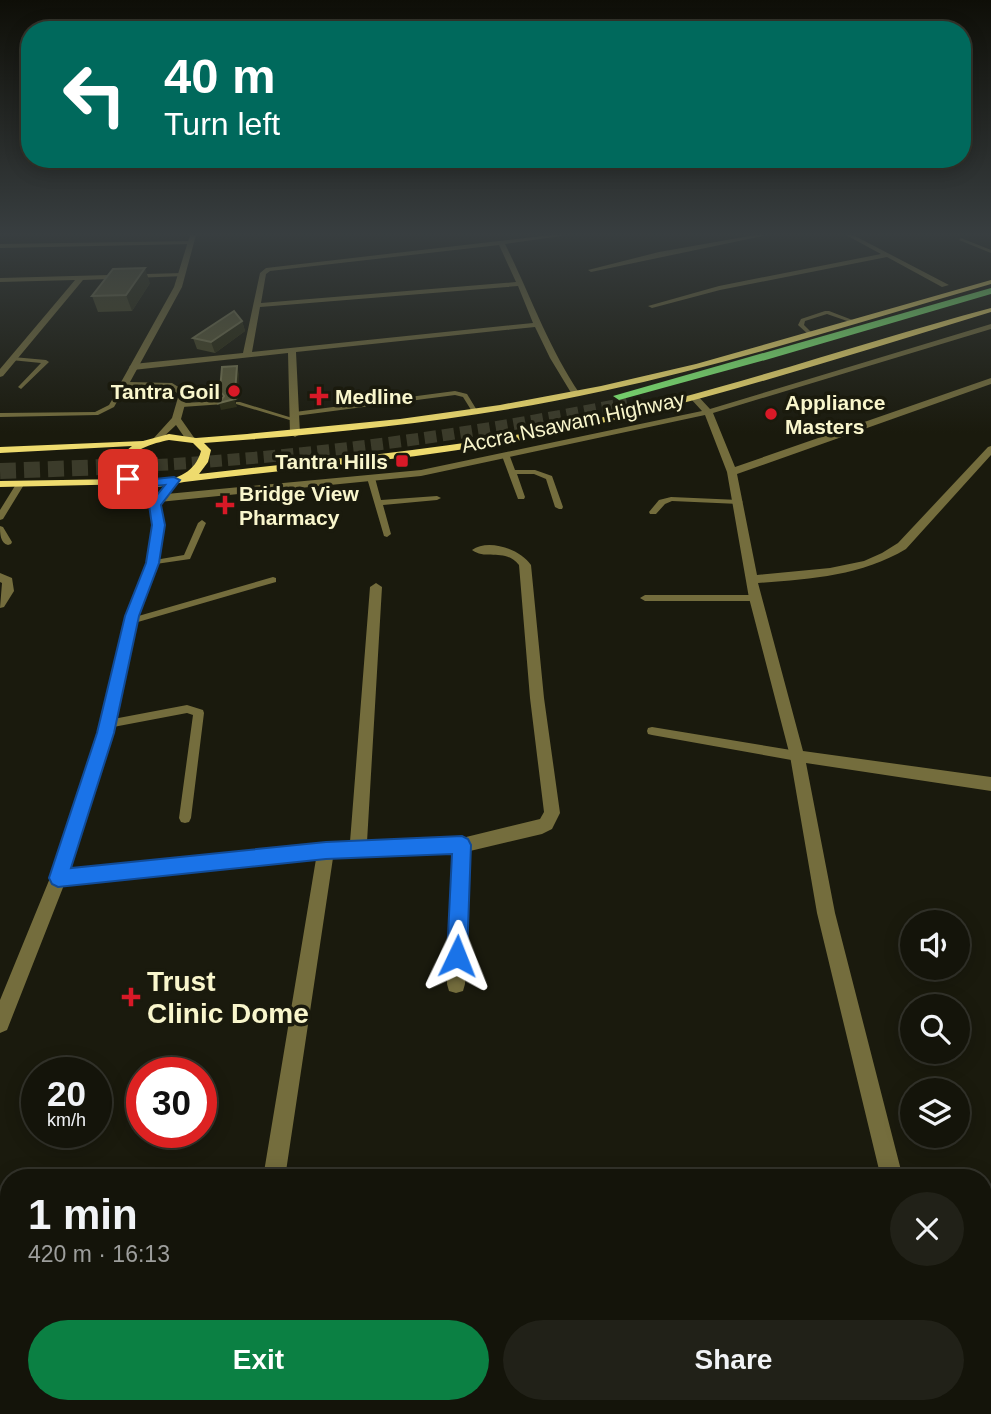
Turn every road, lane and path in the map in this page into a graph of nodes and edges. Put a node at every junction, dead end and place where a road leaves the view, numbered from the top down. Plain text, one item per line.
1 (62, 301) edge
2 (171, 301) edge
3 (259, 301) edge
4 (309, 301) edge
5 (528, 301) edge
6 (671, 301) edge
7 (923, 301) edge
8 (957, 301) edge
9 (984, 301) edge
10 (258, 305) junction
11 (652, 306) dead end
12 (991, 310) edge
13 (852, 321) junction
14 (536, 325) junction
15 (991, 326) edge
16 (809, 333) junction
17 (292, 351) junction
18 (247, 355) junction
19 (13, 359) junction
20 (133, 367) junction
21 (0, 374) edge
22 (991, 381) edge
23 (124, 384) junction
24 (21, 387) dead end
25 (576, 394) junction
26 (694, 397) junction
27 (222, 403) edge
28 (238, 403) edge
29 (181, 405) junction
30 (475, 412) junction
31 (708, 412) junction
32 (0, 415) edge
33 (295, 417) junction
34 (176, 419) junction
35 (295, 434) junction
36 (193, 440) junction
37 (153, 441) junction
38 (991, 449) edge
39 (0, 450) edge
40 (506, 456) junction
41 (512, 472) junction
42 (732, 472) junction
43 (371, 478) junction
44 (177, 480) junction
45 (21, 483) junction
46 (139, 483) junction
47 (0, 484) edge
48 (521, 496) dead end
49 (437, 499) dead end
50 (156, 501) junction
51 (740, 502) junction
52 (378, 503) junction
53 (559, 507) dead end
54 (653, 512) dead end
55 (0, 517) edge
56 (202, 523) dead end
57 (0, 529) edge
58 (387, 534) dead end
59 (8, 542) dead end
60 (478, 550) dead end
61 (152, 563) junction
62 (0, 577) edge
63 (752, 579) junction
64 (273, 580) dead end
65 (376, 587) dead end
66 (645, 598) dead end
67 (755, 598) junction
68 (0, 604) edge
69 (131, 621) junction
70 (108, 724) junction
71 (652, 731) dead end
72 (797, 756) junction
73 (991, 784) edge
74 (185, 818) dead end
75 (462, 845) junction
76 (358, 850) junction
77 (326, 851) junction
78 (58, 878) junction
79 (456, 984) dead end
80 (0, 1023) edge
81 (275, 1169) edge
82 (890, 1169) edge

1 - 19 street
2 - 20 street
3 - 10 street
4 - 10 street
5 - 14 street
6 - 11 street
7 - 13 main road
8 - 9 highway
10 - 18 street
12 - 26 main road
13 - 16 main road
13 - 16 lane
14 - 17 street
14 - 25 street
15 - 31 street, Accra Nsawam Highway
16 - 25 main road
17 - 18 street
17 - 33 street
18 - 20 street
19 - 21 street
19 - 24 lane
20 - 23 street
22 - 42 street
23 - 29 street
23 - 32 lane
25 - 30 main road
26 - 31 street
26 - 44 main road
27 - 29 lane
28 - 33 lane
29 - 34 street
30 - 33 lane
30 - 35 main road
31 - 40 street, Accra Nsawam Highway
31 - 42 street
33 - 35 street
34 - 36 street
34 - 37 street
35 - 36 main road
36 - 37 main road
36 - 44 main road
37 - 39 main road
37 - 46 main road
38 - 63 street
40 - 41 lane
40 - 43 street, Accra Nsawam Highway
41 - 48 lane
41 - 53 lane
42 - 51 street
43 - 50 street, Accra Nsawam Highway
43 - 52 lane
44 - 46 main road
44 - 50 street
45 - 46 main road
45 - 47 main road
45 - 55 lane
46 - 50 street
49 - 52 lane
50 - 61 street
51 - 54 lane
51 - 63 street
52 - 58 lane
56 - 61 lane
57 - 59 lane
60 - 75 street
61 - 69 street
62 - 68 street
63 - 67 street
64 - 69 lane
65 - 76 street
66 - 67 lane
67 - 72 street
69 - 70 street
70 - 74 lane
70 - 78 street
71 - 72 lane
72 - 73 street
72 - 82 street
75 - 76 street
75 - 79 street
76 - 77 street
77 - 78 street
77 - 81 street
78 - 80 street

